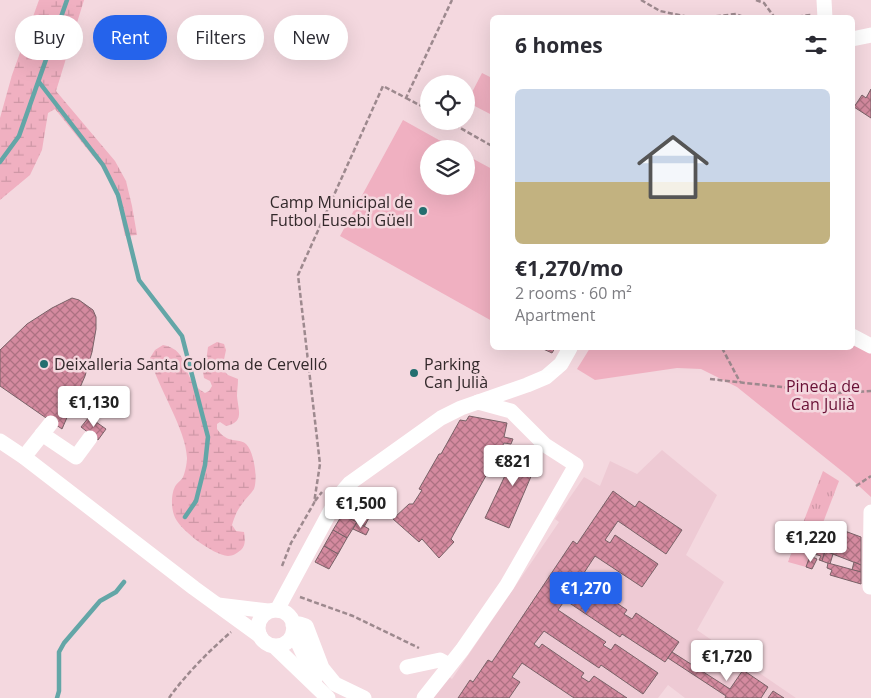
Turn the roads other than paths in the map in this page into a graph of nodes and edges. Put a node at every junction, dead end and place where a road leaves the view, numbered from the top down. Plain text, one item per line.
1 (824, 0) edge
2 (820, 15) edge
3 (871, 35) edge
4 (855, 38) edge
5 (855, 338) edge
6 (871, 346) edge
7 (569, 350) edge
8 (478, 402) junction
9 (90, 438) dead end
10 (0, 440) edge
11 (24, 457) junction
12 (871, 512) edge
13 (870, 587) dead end
14 (216, 605) junction
15 (273, 610) junction
16 (296, 624) junction
17 (260, 636) junction
18 (275, 647) junction
19 (445, 662) junction
20 (407, 667) dead end
21 (324, 693) edge
22 (364, 698) edge
23 (424, 698) edge

1 - 2 street
3 - 4 street
5 - 6 street
7 - 8 street
8 - 15 street
8 - 19 street
9 - 11 street
10 - 11 street
11 - 14 street
12 - 13 street
14 - 15 street
14 - 17 street
15 - 16 street
15 - 17 street
16 - 18 street
16 - 21 street
16 - 22 street
17 - 18 street
18 - 21 street
19 - 20 street
19 - 23 street

